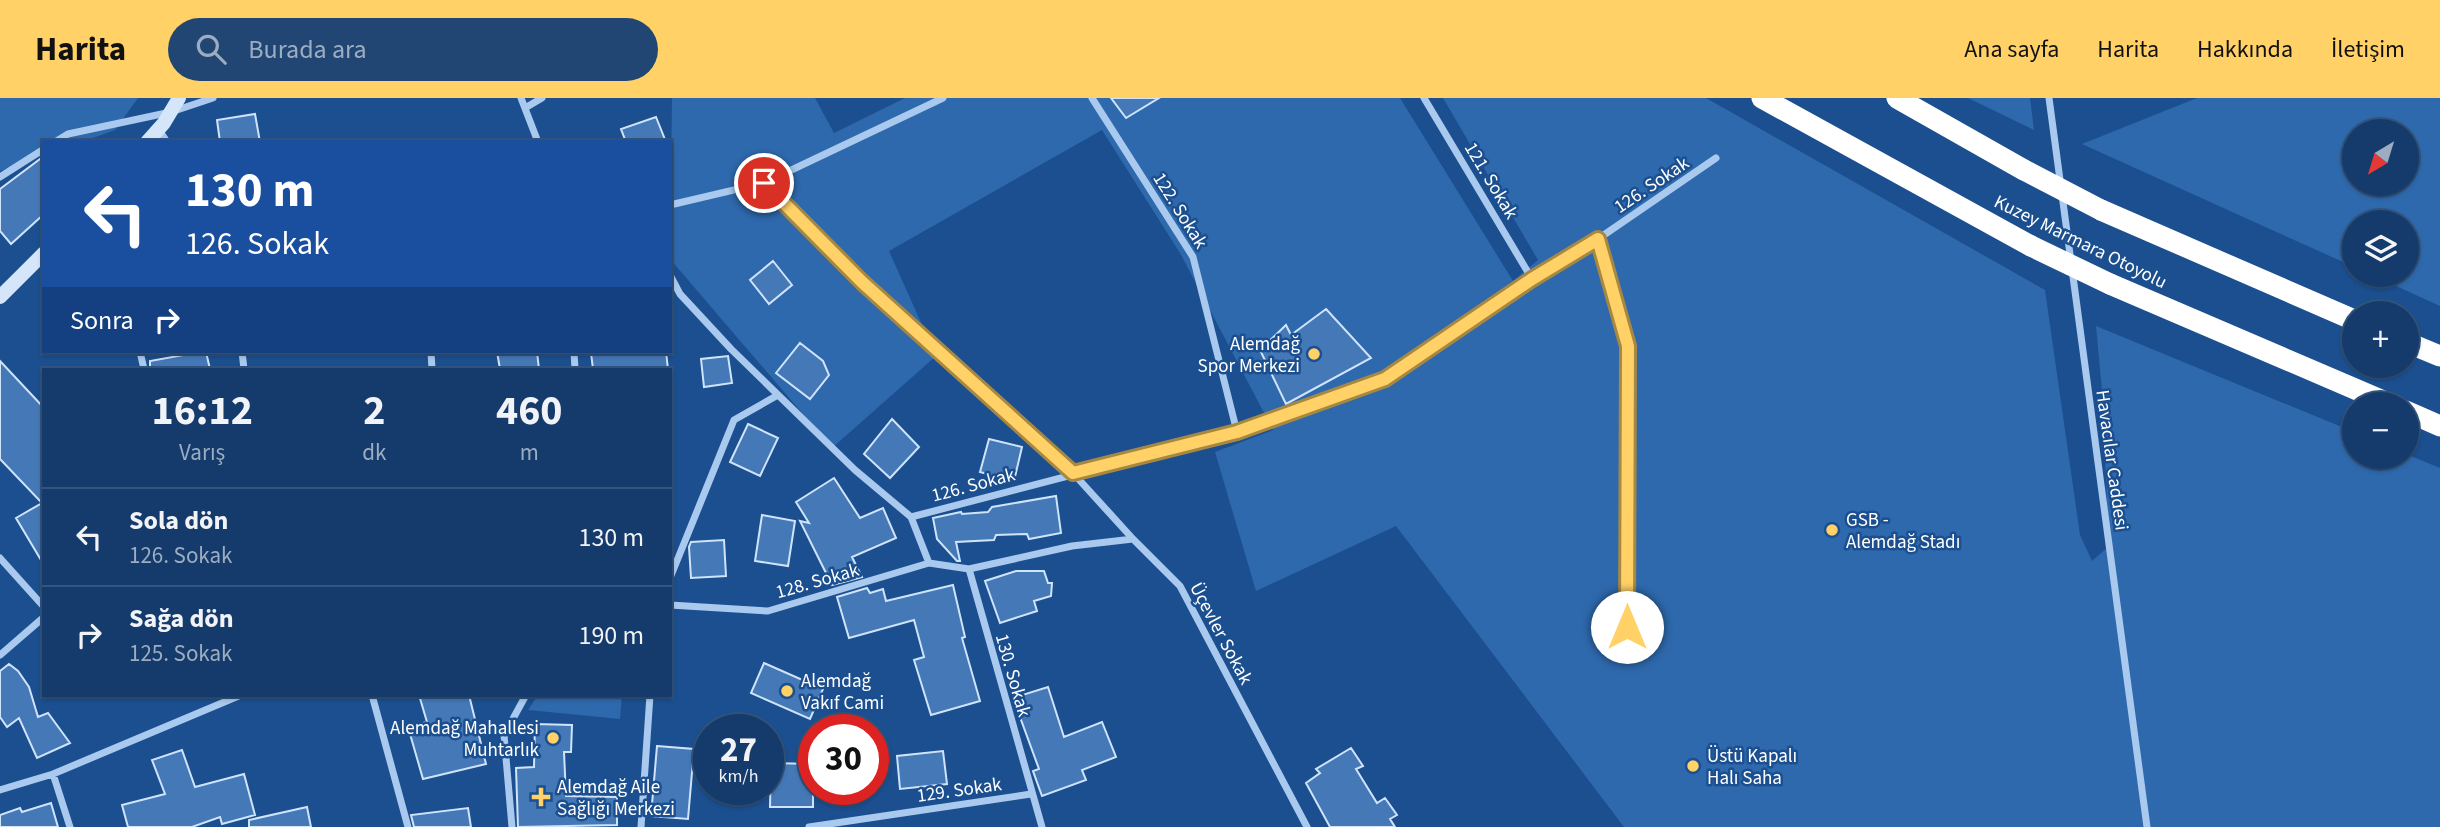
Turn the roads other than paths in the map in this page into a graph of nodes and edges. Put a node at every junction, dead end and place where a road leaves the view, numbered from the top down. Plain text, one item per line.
1 (179, 98) edge
2 (213, 98) edge
3 (521, 98) edge
4 (542, 98) edge
5 (943, 98) edge
6 (1092, 98) edge
7 (1424, 98) edge
8 (1762, 98) edge
9 (1896, 98) edge
10 (2049, 98) edge
11 (525, 108) junction
12 (171, 112) junction
13 (163, 135) edge
14 (58, 140) edge
15 (537, 140) edge
16 (42, 150) edge
17 (1716, 158) dead end
18 (0, 177) edge
19 (764, 183) junction
20 (672, 205) edge
21 (1598, 239) junction
22 (42, 255) edge
23 (672, 279) edge
24 (1532, 279) junction
25 (0, 297) edge
26 (2342, 315) edge
27 (2419, 347) edge
28 (2440, 356) edge
29 (2362, 392) edge
30 (778, 395) junction
31 (2419, 417) edge
32 (2440, 426) edge
33 (1237, 432) junction
34 (1073, 473) junction
35 (911, 517) junction
36 (1133, 539) junction
37 (0, 558) edge
38 (929, 563) junction
39 (968, 569) junction
40 (672, 573) edge
41 (42, 605) edge
42 (672, 605) edge
43 (42, 619) edge
44 (1627, 627) dead end
45 (0, 656) edge
46 (213, 697) edge
47 (236, 697) edge
48 (373, 697) edge
49 (525, 697) edge
50 (650, 697) edge
51 (216, 705) junction
52 (53, 774) junction
53 (0, 790) edge
54 (1031, 794) junction
55 (70, 827) edge
56 (408, 827) edge
57 (512, 827) edge
58 (641, 827) edge
59 (809, 827) edge
60 (1042, 827) edge
61 (1307, 827) edge
62 (2147, 827) edge

1 - 12 main road
2 - 12 street
3 - 11 street
4 - 11 street
5 - 19 street
6 - 33 street, 122. Sokak
7 - 24 street, 121. Sokak
8 - 29 highway, Kuzey Marmara Otoyolu, bridge
9 - 26 highway, Kuzey Marmara Otoyolu, bridge
10 - 62 street, Havacılar Caddesi
11 - 15 street
12 - 13 main road
12 - 14 street
16 - 18 street
17 - 21 street, 126. Sokak
19 - 20 street
19 - 34 street, Üçevler Sokak
21 - 24 street, 126. Sokak
21 - 44 street
22 - 25 main road
23 - 30 street, 126. Sokak
24 - 33 street, 126. Sokak
27 - 28 highway
30 - 35 street, 126. Sokak
30 - 40 street
31 - 32 highway
33 - 34 street, 126. Sokak
34 - 35 street, 126. Sokak
34 - 36 street, Üçevler Sokak
35 - 38 street, 126. Sokak
36 - 39 street
36 - 61 street, Üçevler Sokak
37 - 41 street
38 - 39 street
38 - 42 street, 128. Sokak
39 - 54 street, 130. Sokak
43 - 45 street
46 - 51 street
47 - 51 street
48 - 56 street
49 - 57 street
50 - 58 street
51 - 52 street
52 - 53 street
52 - 55 street
54 - 59 street, 129. Sokak
54 - 60 street, 130. Sokak

